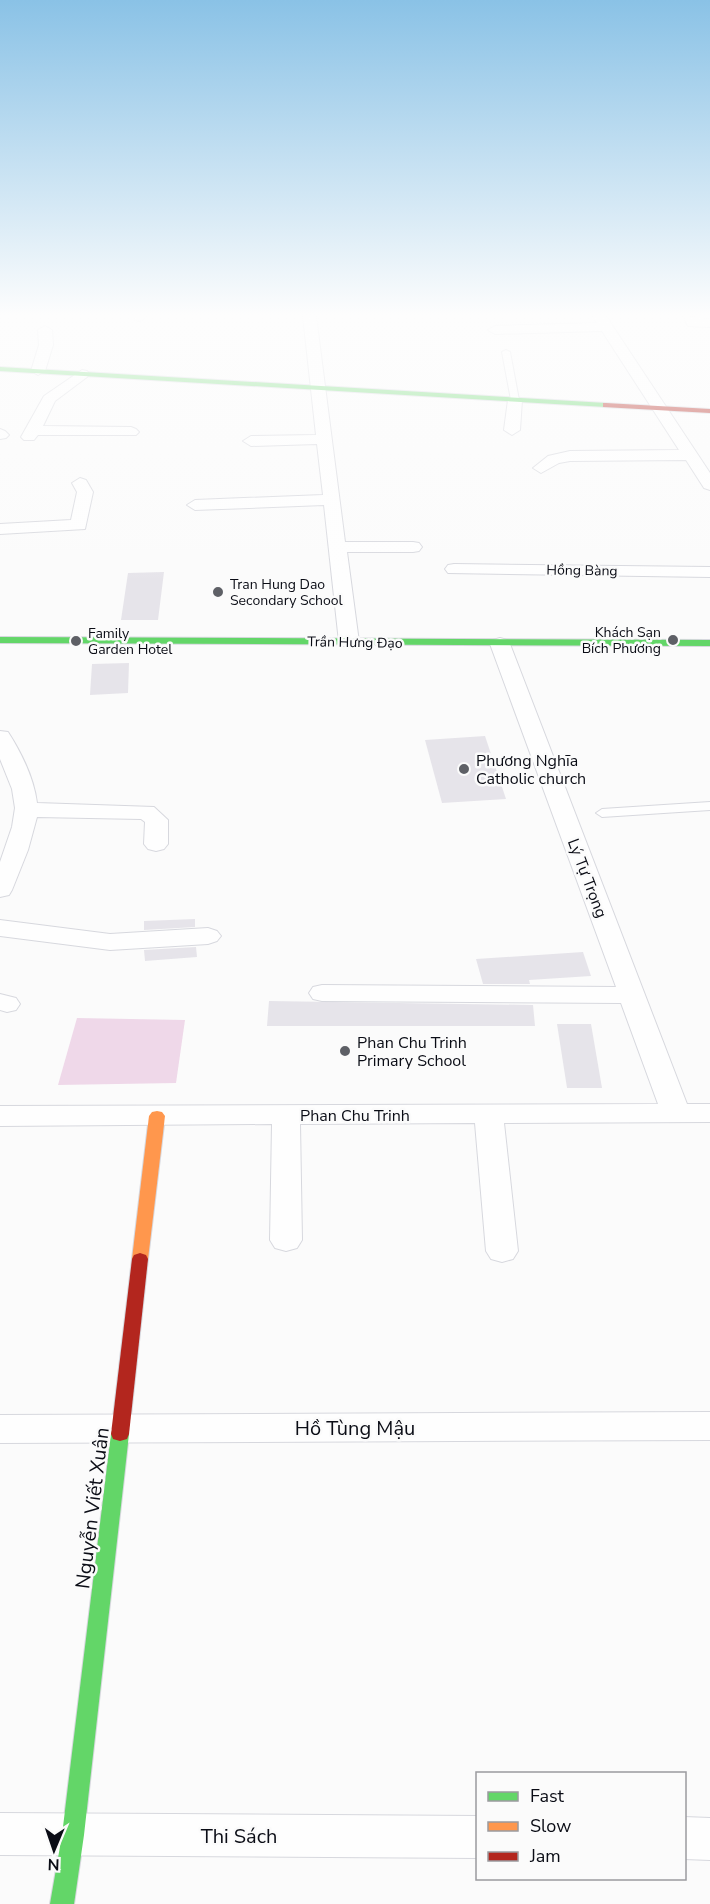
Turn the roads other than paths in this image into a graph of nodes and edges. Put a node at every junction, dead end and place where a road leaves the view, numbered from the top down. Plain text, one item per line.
1 (47, 405) edge
2 (319, 405) edge
3 (514, 405) edge
4 (602, 405) edge
5 (657, 405) edge
6 (659, 408) junction
7 (710, 411) edge
8 (512, 430) dead end
9 (131, 432) dead end
10 (323, 439) junction
11 (251, 441) dead end
12 (615, 455) junction
13 (690, 455) junction
14 (594, 466) dead end
15 (541, 468) dead end
16 (80, 483) dead end
17 (710, 485) edge
18 (331, 500) junction
19 (195, 505) dead end
20 (0, 529) edge
21 (337, 547) junction
22 (413, 548) dead end
23 (454, 569) dead end
24 (710, 572) edge
25 (0, 640) edge
26 (349, 642) junction
27 (710, 643) edge
28 (500, 644) junction
29 (0, 737) edge
30 (8, 771) edge
31 (710, 806) edge
32 (26, 810) junction
33 (602, 813) dead end
34 (156, 844) dead end
35 (0, 890) edge
36 (0, 928) edge
37 (208, 936) dead end
38 (322, 993) dead end
39 (632, 995) junction
40 (676, 1113) junction
41 (710, 1113) edge
42 (489, 1114) junction
43 (286, 1115) junction
44 (0, 1116) edge
45 (157, 1116) junction
46 (286, 1240) dead end
47 (502, 1251) dead end
48 (710, 1426) edge
49 (0, 1429) edge
50 (120, 1429) junction
51 (0, 1834) edge
52 (73, 1834) junction
53 (476, 1837) edge
54 (686, 1838) edge
55 (710, 1839) edge
56 (62, 1904) edge

1 - 9 street
2 - 10 street
3 - 8 street
4 - 6 street
5 - 6 street
6 - 7 street
6 - 13 street
10 - 11 street
10 - 18 street
12 - 13 street
12 - 14 street
12 - 15 street
13 - 17 street
16 - 20 street
18 - 19 street
18 - 21 street
21 - 22 street
21 - 26 street
23 - 24 street, Hồng Bàng
25 - 26 street, Trần Hưng Đạo
26 - 28 street, Trần Hưng Đạo
27 - 28 street, Trần Hưng Đạo
28 - 39 street, Lý Tự Trọng
29 - 30 street
30 - 32 street
31 - 33 lane
32 - 34 street
32 - 35 street
36 - 37 street
38 - 39 street
39 - 40 street, Lý Tự Trọng
40 - 41 street, Phan Chu Trinh
40 - 42 street, Phan Chu Trinh
42 - 43 street, Phan Chu Trinh
42 - 47 street
43 - 45 street, Phan Chu Trinh
43 - 46 street
44 - 45 street, Phan Chu Trinh
45 - 50 street, Nguyễn Viết Xuân
48 - 50 street, Hồ Tùng Mậu
49 - 50 street, Hồ Tùng Mậu
50 - 52 street, Nguyễn Viết Xuân
51 - 52 street, Thi Sách
52 - 53 street, Thi Sách
52 - 56 street, Nguyễn Viết Xuân
54 - 55 street

